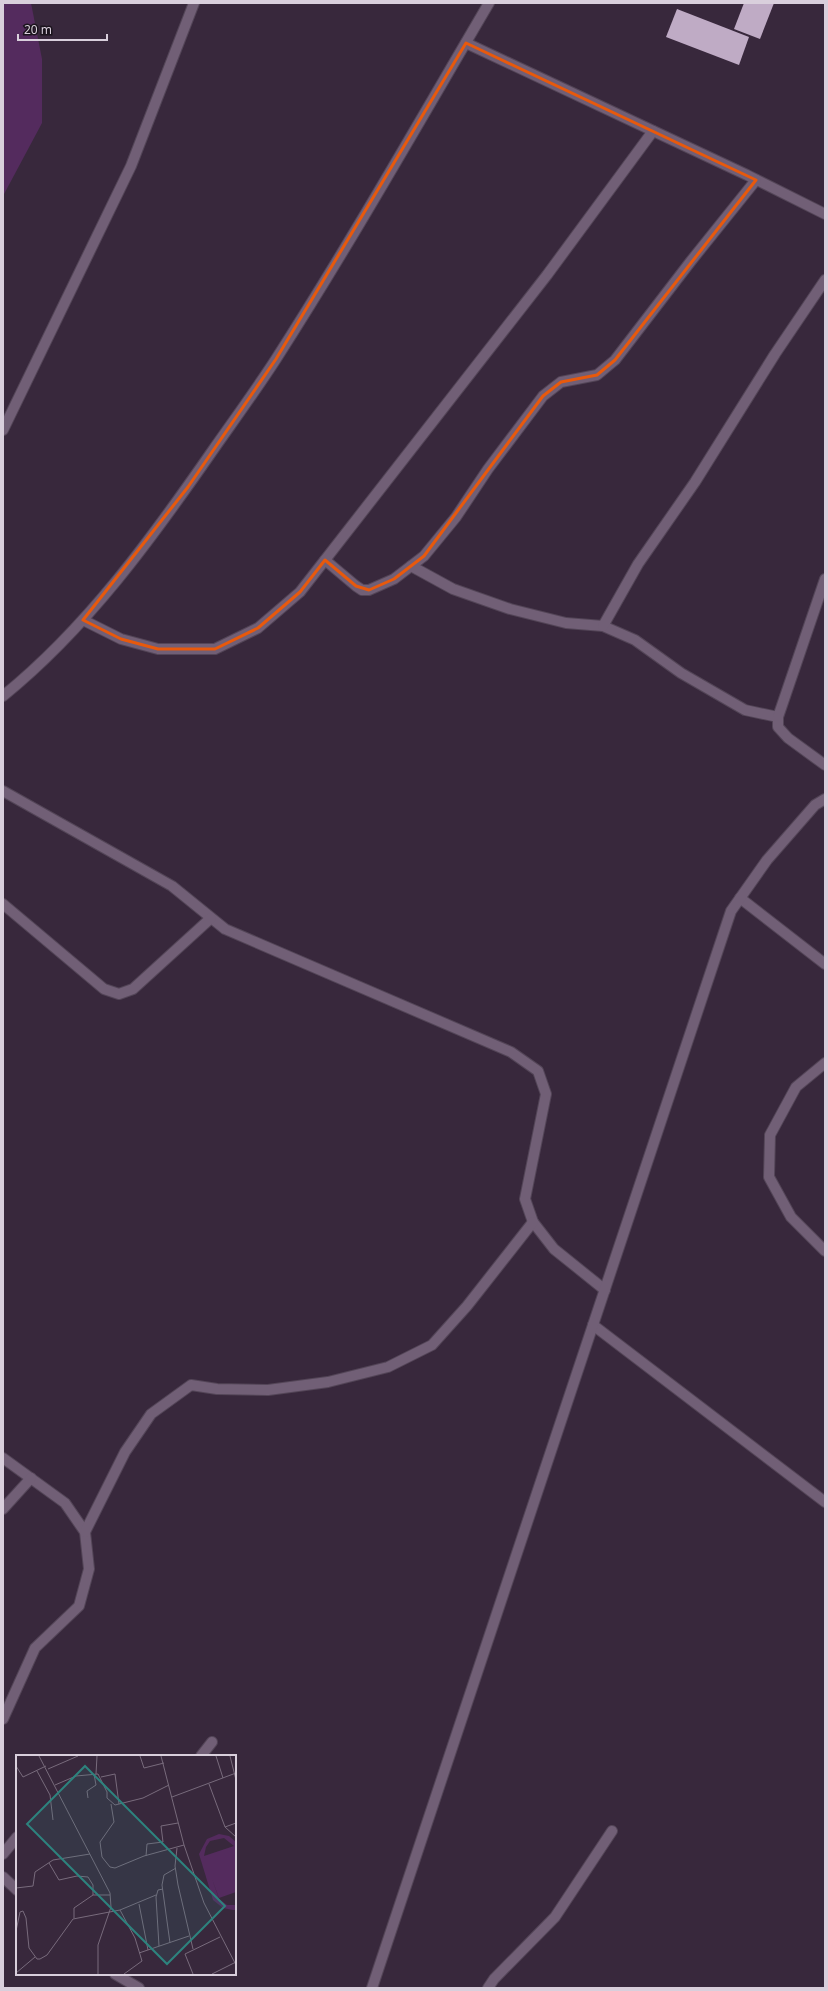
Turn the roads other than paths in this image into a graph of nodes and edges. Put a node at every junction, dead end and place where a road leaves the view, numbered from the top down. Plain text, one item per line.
1 (194, 3) edge
2 (489, 3) edge
3 (466, 43) junction
4 (653, 131) junction
5 (756, 180) junction
6 (825, 214) edge
7 (825, 280) edge
8 (3, 430) edge
9 (325, 560) junction
10 (411, 566) junction
11 (825, 579) edge
12 (83, 620) junction
13 (603, 626) junction
14 (3, 696) edge
15 (778, 718) junction
16 (825, 764) edge
17 (3, 791) edge
18 (825, 799) edge
19 (740, 898) junction
20 (3, 904) edge
21 (211, 918) junction
22 (825, 964) edge
23 (825, 1063) edge
24 (532, 1222) junction
25 (825, 1251) edge
26 (605, 1290) junction
27 (593, 1325) junction
28 (3, 1458) edge
29 (32, 1478) junction
30 (825, 1502) edge
31 (3, 1509) edge
32 (86, 1532) junction
33 (3, 1719) edge
34 (212, 1742) dead end
35 (202, 1755) edge
36 (612, 1831) dead end
37 (16, 1838) edge
38 (3, 1854) edge
39 (3, 1877) edge
40 (16, 1889) edge
41 (118, 1975) edge
42 (139, 1988) edge
43 (372, 1988) edge
44 (488, 1988) edge

1 - 8 street
2 - 3 street
3 - 4 street
3 - 12 street
4 - 5 street
4 - 9 street
5 - 6 street
5 - 10 street
7 - 13 street
9 - 10 street
9 - 12 street
10 - 13 street
11 - 15 street
12 - 14 street
13 - 15 street
15 - 16 street
17 - 21 street
18 - 19 street
19 - 22 street
19 - 26 street
20 - 21 street
21 - 24 street
23 - 25 street
24 - 26 street
24 - 32 street
26 - 27 street
27 - 30 street
27 - 43 street
28 - 29 street
29 - 31 street
29 - 32 street
32 - 33 street
34 - 35 street
36 - 44 street
37 - 38 street
39 - 40 street
41 - 42 street

